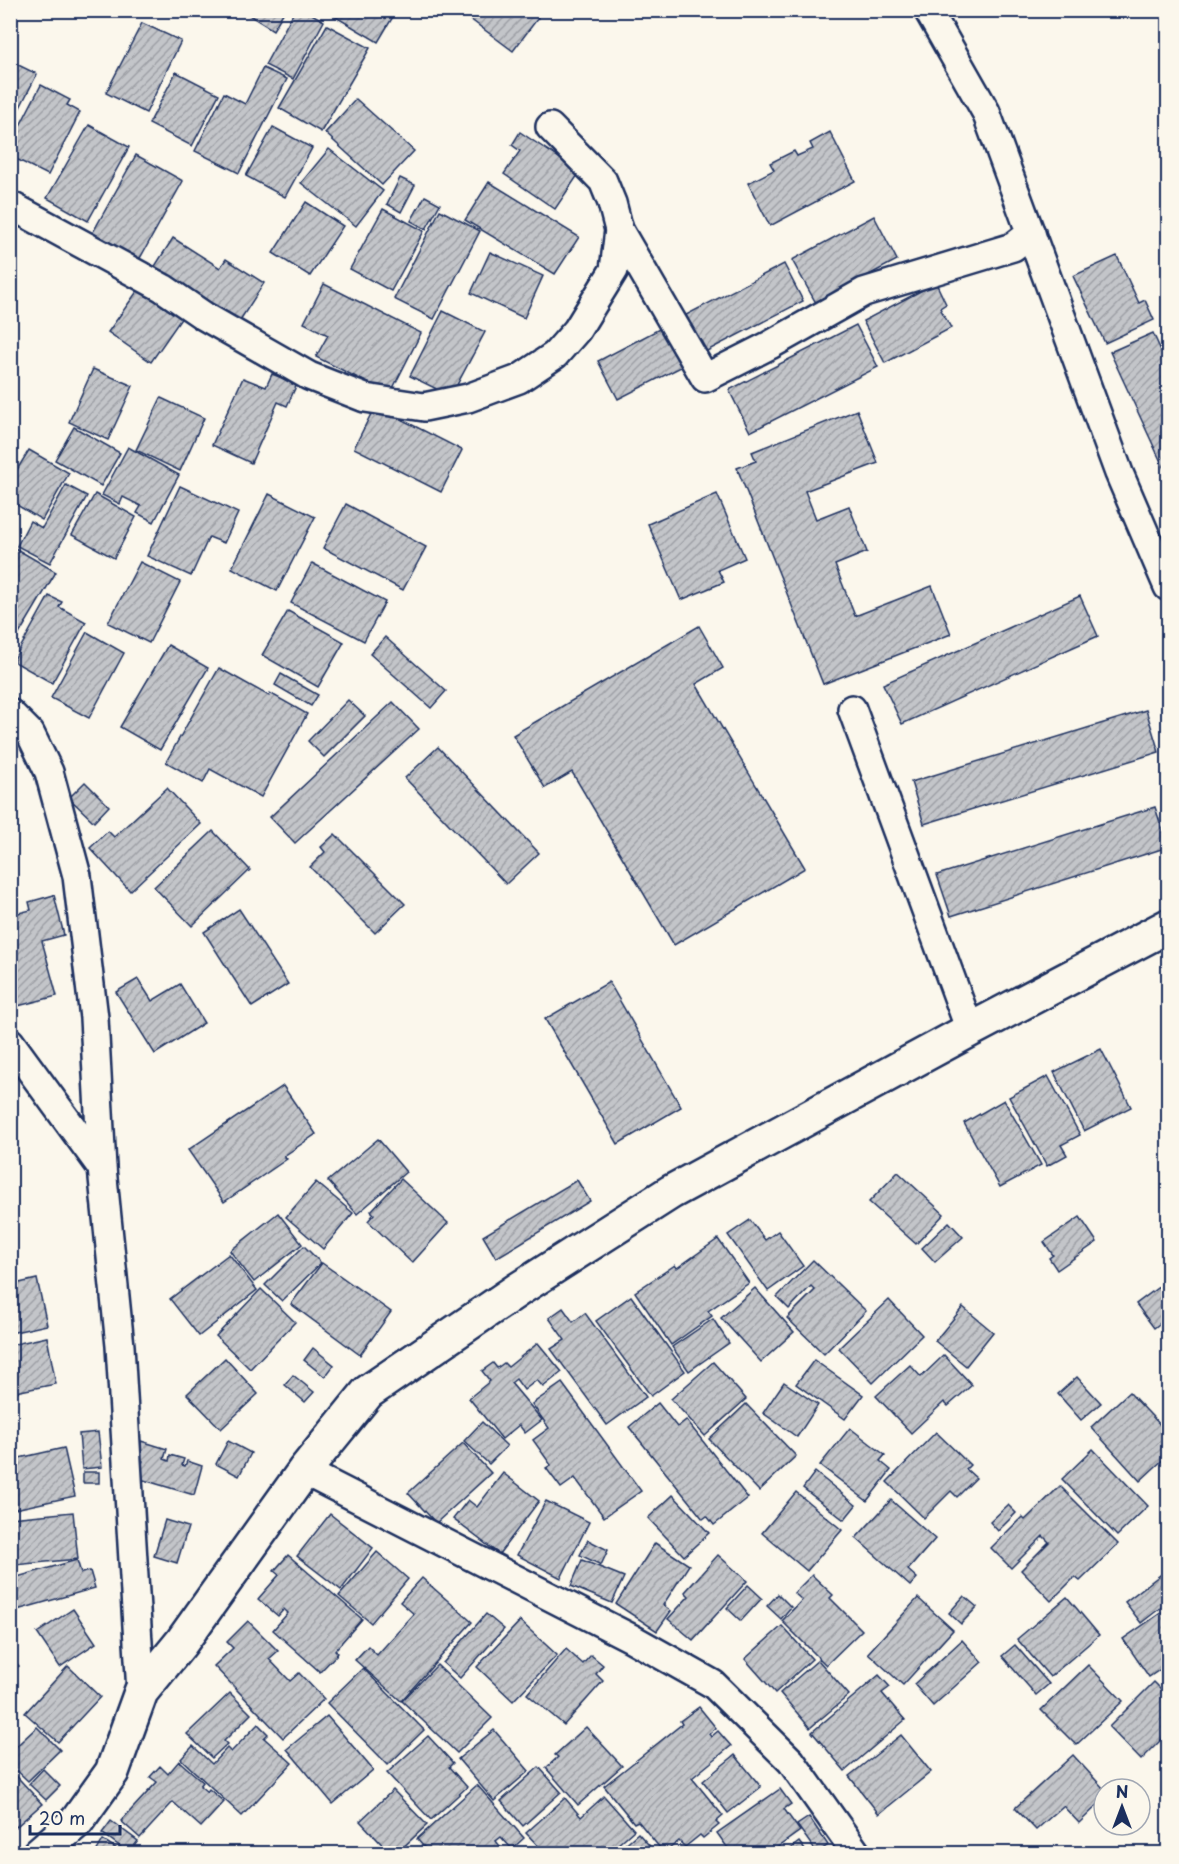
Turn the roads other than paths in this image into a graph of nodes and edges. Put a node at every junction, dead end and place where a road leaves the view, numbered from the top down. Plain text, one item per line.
1 (928, 10) edge
2 (550, 127) dead end
3 (10, 205) edge
4 (619, 230) junction
5 (1031, 233) junction
6 (1168, 587) edge
7 (852, 709) dead end
8 (10, 714) edge
9 (1168, 926) edge
10 (970, 1030) junction
11 (10, 1042) edge
12 (102, 1167) junction
13 (304, 1471) junction
14 (141, 1692) junction
15 (39, 1854) edge
16 (857, 1854) edge

1 - 5 street
2 - 4 street
3 - 4 street
4 - 5 street
5 - 6 street
7 - 10 street
8 - 12 street
9 - 10 main road
10 - 13 main road
11 - 12 street
12 - 14 street
13 - 14 main road
13 - 16 street
14 - 15 main road

